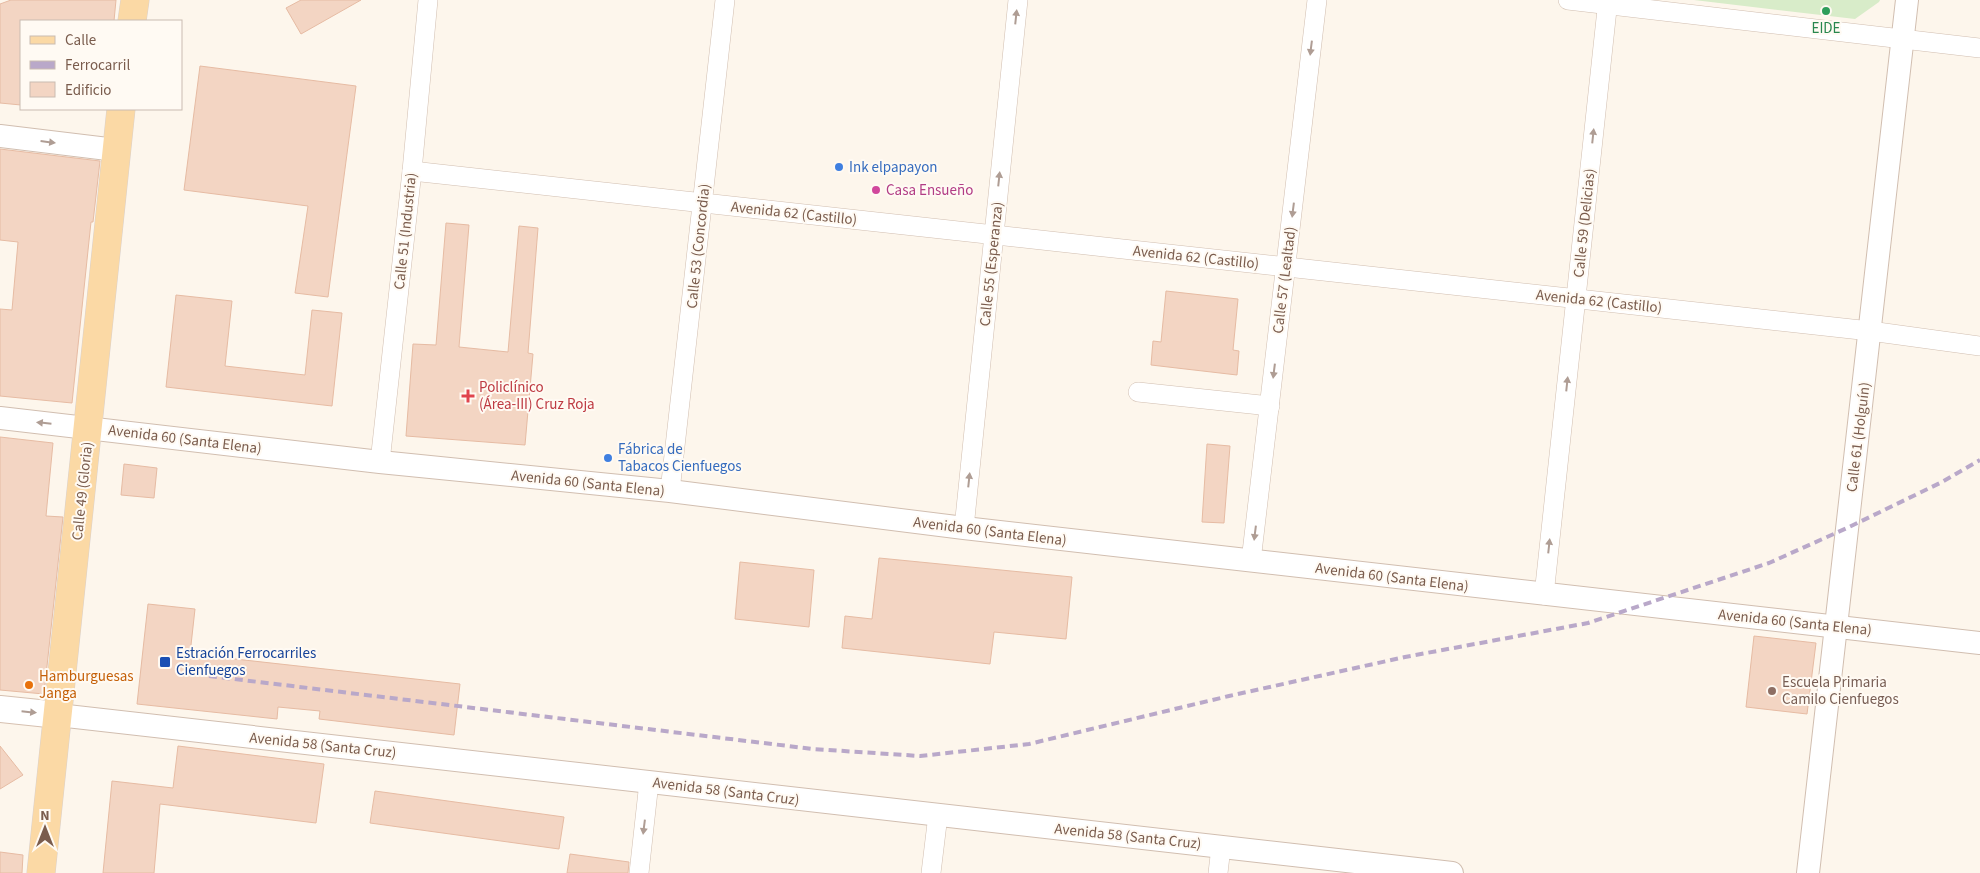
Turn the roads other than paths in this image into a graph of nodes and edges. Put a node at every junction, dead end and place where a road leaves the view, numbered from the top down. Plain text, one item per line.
1 (135, 0) edge
2 (428, 0) edge
3 (725, 0) edge
4 (1018, 0) edge
5 (1317, 0) edge
6 (1568, 0) edge
7 (1907, 0) edge
8 (1608, 2) edge
9 (132, 20) edge
10 (1903, 39) junction
11 (1980, 48) edge
12 (121, 110) edge
13 (0, 136) edge
14 (116, 150) junction
15 (412, 171) junction
16 (703, 203) junction
17 (994, 235) junction
18 (1286, 267) junction
19 (1576, 299) junction
20 (1870, 331) junction
21 (1980, 346) edge
22 (1138, 392) dead end
23 (1270, 406) junction
24 (0, 418) edge
25 (88, 428) junction
26 (380, 462) junction
27 (670, 491) junction
28 (964, 528) junction
29 (1251, 561) junction
30 (1544, 594) junction
31 (1836, 627) junction
32 (1980, 643) edge
33 (0, 708) edge
34 (58, 715) junction
35 (649, 782) junction
36 (938, 815) junction
37 (1221, 847) junction
38 (42, 873) edge
39 (639, 873) edge
40 (931, 873) edge
41 (1218, 873) edge
42 (1452, 873) edge
43 (1808, 873) edge

1 - 9 main road
2 - 15 street, Calle 51 (Industria)
3 - 16 street, Calle 53 (Concordia)
17 -> 4 street, Calle 55 (Esperanza)
5 -> 18 street, Calle 57 (Lealtad)
6 - 8 street
7 - 10 street, Calle 61 (Holguín)
8 - 10 street
19 -> 8 street, Calle 59 (Delicias)
10 - 11 street
10 - 20 street, Calle 61 (Holguín)
12 - 14 main road, Calle 49 (Gloria)
13 -> 14 street
14 - 25 main road, Calle 49 (Gloria)
15 - 16 street, Avenida 62 (Castillo)
15 - 26 street, Calle 51 (Industria)
16 - 17 street, Avenida 62 (Castillo)
16 - 27 street, Calle 53 (Concordia)
17 - 18 street, Avenida 62 (Castillo)
28 -> 17 street, Calle 55 (Esperanza)
18 - 19 street, Avenida 62 (Castillo)
18 -> 23 street, Calle 57 (Lealtad)
19 - 20 street, Avenida 62 (Castillo)
30 -> 19 street, Calle 59 (Delicias)
20 - 21 street, Avenida 62 (Castillo)
20 - 31 street, Calle 61 (Holguín)
22 - 23 street
23 -> 29 street, Calle 57 (Lealtad)
25 -> 24 street, Avenida 60 (Santa Elena)
25 - 26 street, Avenida 60 (Santa Elena)
25 - 34 main road, Calle 49 (Gloria)
26 - 27 street, Avenida 60 (Santa Elena)
27 - 28 street, Avenida 60 (Santa Elena)
28 - 29 street, Avenida 60 (Santa Elena)
29 - 30 street, Avenida 60 (Santa Elena)
30 - 31 street, Avenida 60 (Santa Elena)
31 - 32 street, Avenida 60 (Santa Elena)
31 - 43 street, Calle 61 (Holguín)
33 -> 34 main road, Avenida 58 (Santa Cruz)
34 - 35 street, Avenida 58 (Santa Cruz)
34 - 38 main road, Calle 49 (Gloria)
35 - 36 street, Avenida 58 (Santa Cruz)
35 -> 39 street
36 - 37 street, Avenida 58 (Santa Cruz)
36 - 40 street
37 - 41 street
37 - 42 street, Avenida 58 (Santa Cruz)

